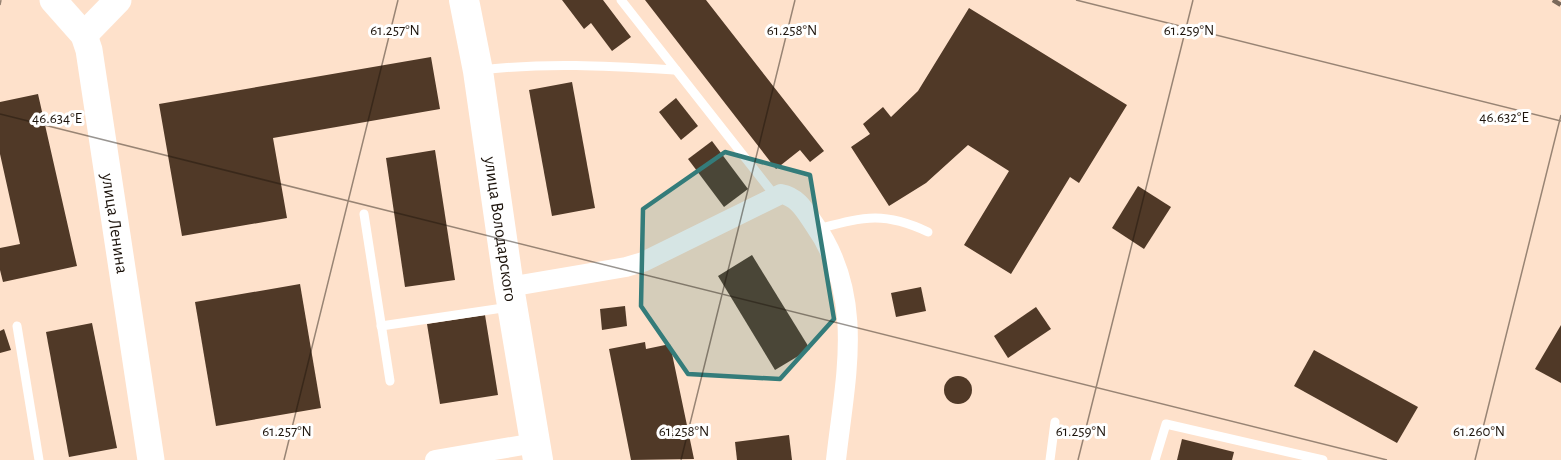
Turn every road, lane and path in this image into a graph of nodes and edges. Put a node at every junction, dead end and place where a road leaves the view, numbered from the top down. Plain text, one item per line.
1 (53, 0) edge
2 (118, 0) edge
3 (464, 0) edge
4 (621, 0) edge
5 (84, 35) junction
6 (676, 70) junction
7 (478, 71) junction
8 (776, 197) junction
9 (364, 214) dead end
10 (818, 230) junction
11 (928, 232) dead end
12 (511, 297) junction
13 (17, 326) dead end
14 (381, 326) junction
15 (390, 381) dead end
16 (1055, 422) dead end
17 (536, 452) edge
18 (39, 460) edge
19 (151, 460) edge
20 (435, 460) edge
21 (836, 460) edge
22 (1050, 460) edge
23 (1155, 460) edge
24 (1323, 460) edge

1 - 5 street, улица Ленина
2 - 5 street
3 - 7 main road, улица Володарского
4 - 6 lane
5 - 19 street, улица Ленина
6 - 7 lane
6 - 8 lane
7 - 12 main road, улица Володарского
8 - 10 street
8 - 12 street
9 - 14 lane
10 - 11 lane
10 - 21 street
12 - 14 lane
12 - 17 main road, улица Володарского
13 - 18 lane
14 - 15 lane
16 - 22 lane
17 - 20 street
23 - 24 lane

